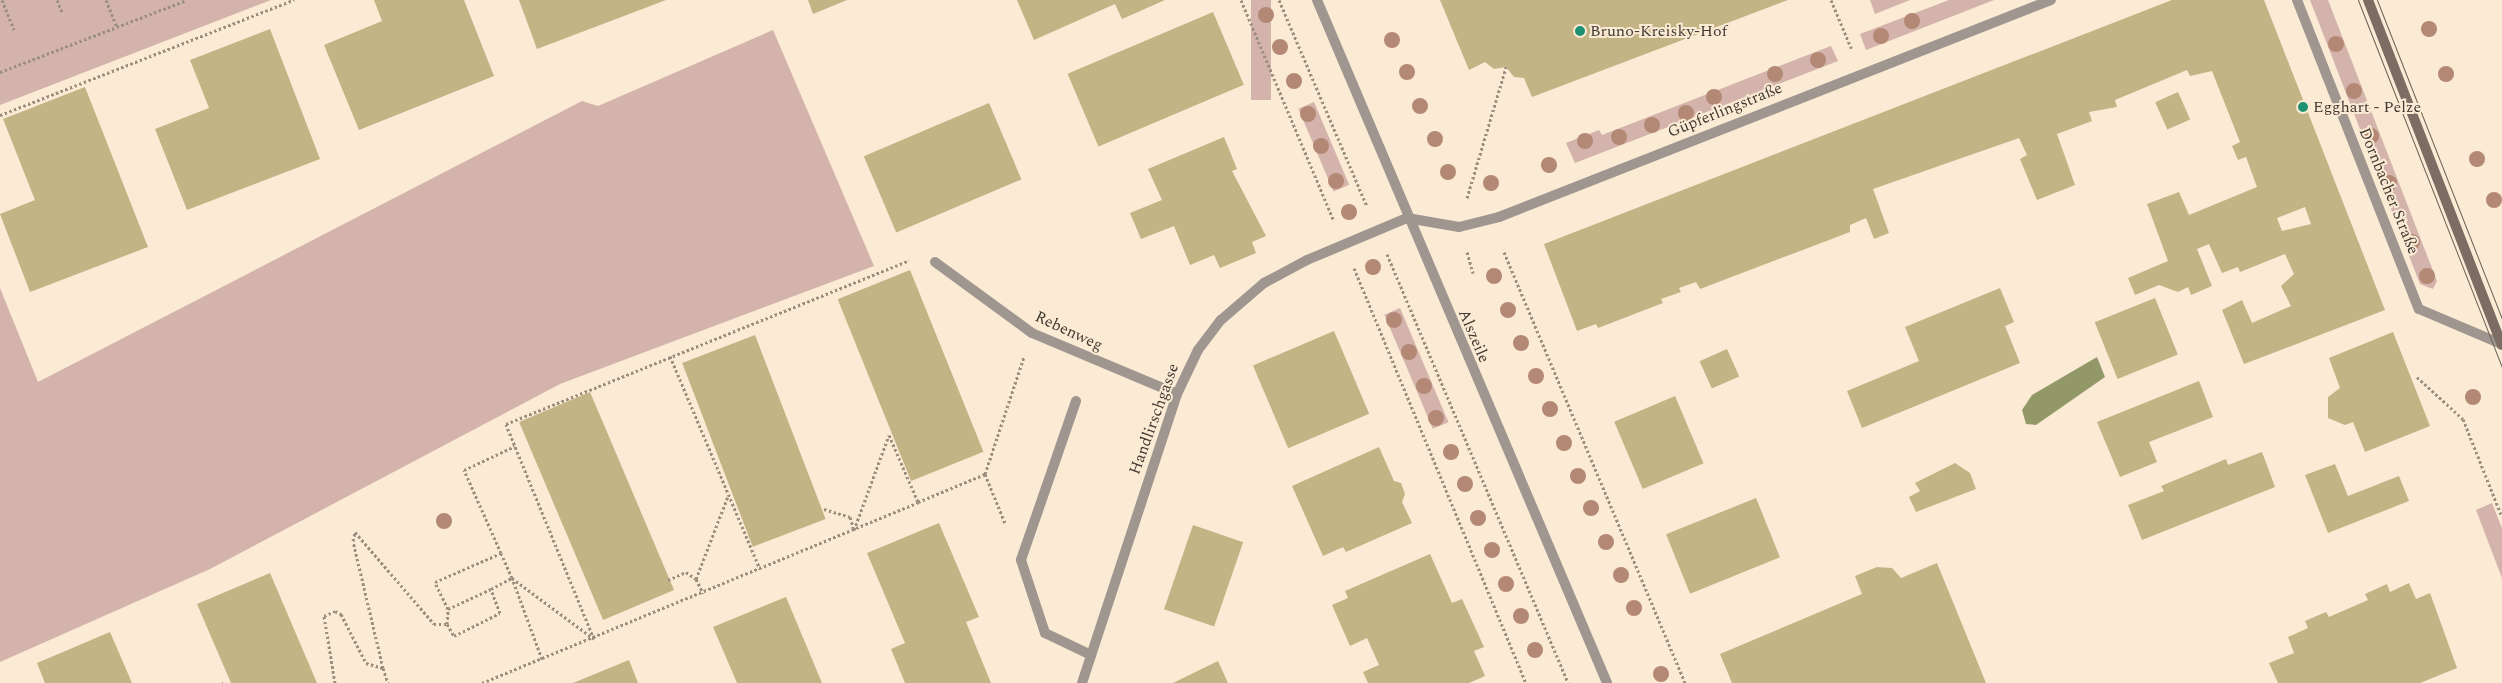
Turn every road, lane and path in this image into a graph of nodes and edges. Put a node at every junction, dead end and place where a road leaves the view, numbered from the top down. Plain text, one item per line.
1 (2, 0) edge
2 (57, 0) edge
3 (106, 0) edge
4 (187, 0) edge
5 (294, 0) edge
6 (1241, 0) edge
7 (1279, 0) edge
8 (1317, 0) edge
9 (1831, 0) edge
10 (2051, 0) edge
11 (2297, 0) edge
12 (2368, 0) edge
13 (62, 12) dead end
14 (117, 27) junction
15 (14, 30) dead end
16 (1506, 67) dead end
17 (0, 72) edge
18 (1860, 72) junction
19 (0, 115) edge
20 (1407, 218) junction
21 (1459, 227) junction
22 (1377, 230) junction
23 (1344, 245) junction
24 (1504, 252) dead end
25 (934, 262) joint
26 (1473, 273) dead end
27 (1032, 333) junction
28 (2502, 344) edge
29 (670, 356) junction
30 (2417, 377) dead end
31 (1176, 394) junction
32 (1076, 401) dead end
33 (515, 446) junction
34 (985, 474) junction
35 (729, 495) junction
36 (918, 502) junction
37 (824, 509) dead end
38 (2502, 516) edge
39 (854, 530) junction
40 (501, 553) junction
41 (1021, 560) junction
42 (760, 569) junction
43 (512, 578) junction
44 (696, 579) junction
45 (668, 580) dead end
46 (491, 589) junction
47 (703, 593) junction
48 (448, 609) junction
49 (448, 624) junction
50 (594, 639) junction
51 (1091, 655) junction
52 (542, 659) junction
53 (384, 668) junction
54 (336, 683) edge
55 (388, 683) edge
56 (482, 683) edge
57 (1082, 683) edge
58 (1526, 683) edge
59 (1568, 683) edge
60 (1607, 683) edge
61 (1685, 683) edge

1 - 15 path
2 - 13 path
3 - 14 path
4 - 14 path
5 - 19 path
6 - 23 path
7 - 22 path
8 - 20 street, Alszeile
9 - 18 path
10 - 18 street, Güpferlingstraße
11 - 28 street, Dornbacher Straße
12 - 28 main road, Dornbacher Straße
14 - 17 path
16 - 21 path
18 - 21 street, Güpferlingstraße
20 - 21 street, Güpferlingstraße
20 - 22 street, Handlirschgasse
20 - 60 street, Alszeile
21 - 26 path
22 - 23 street, Handlirschgasse
22 - 59 path
23 - 31 street, Handlirschgasse
23 - 58 path
24 - 61 path
25 - 27 street, Rebenweg
25 - 29 path
27 - 31 street, Rebenweg
27 - 34 path
29 - 33 path
29 - 35 path
30 - 38 path
31 - 51 street, Handlirschgasse
32 - 41 street
33 - 40 path
33 - 50 path
34 - 36 path
34 - 41 path
35 - 42 path
35 - 44 path
36 - 39 path
36 - 39 path
37 - 39 path
39 - 42 path
40 - 43 path
40 - 48 path
41 - 51 street
42 - 47 path
43 - 46 path
43 - 50 path
43 - 52 path
44 - 45 path
44 - 47 path
46 - 48 path
46 - 49 path
47 - 50 path
48 - 49 path
49 - 53 path
50 - 52 path
51 - 57 street, Handlirschgasse
52 - 56 path
53 - 54 path
53 - 55 path

